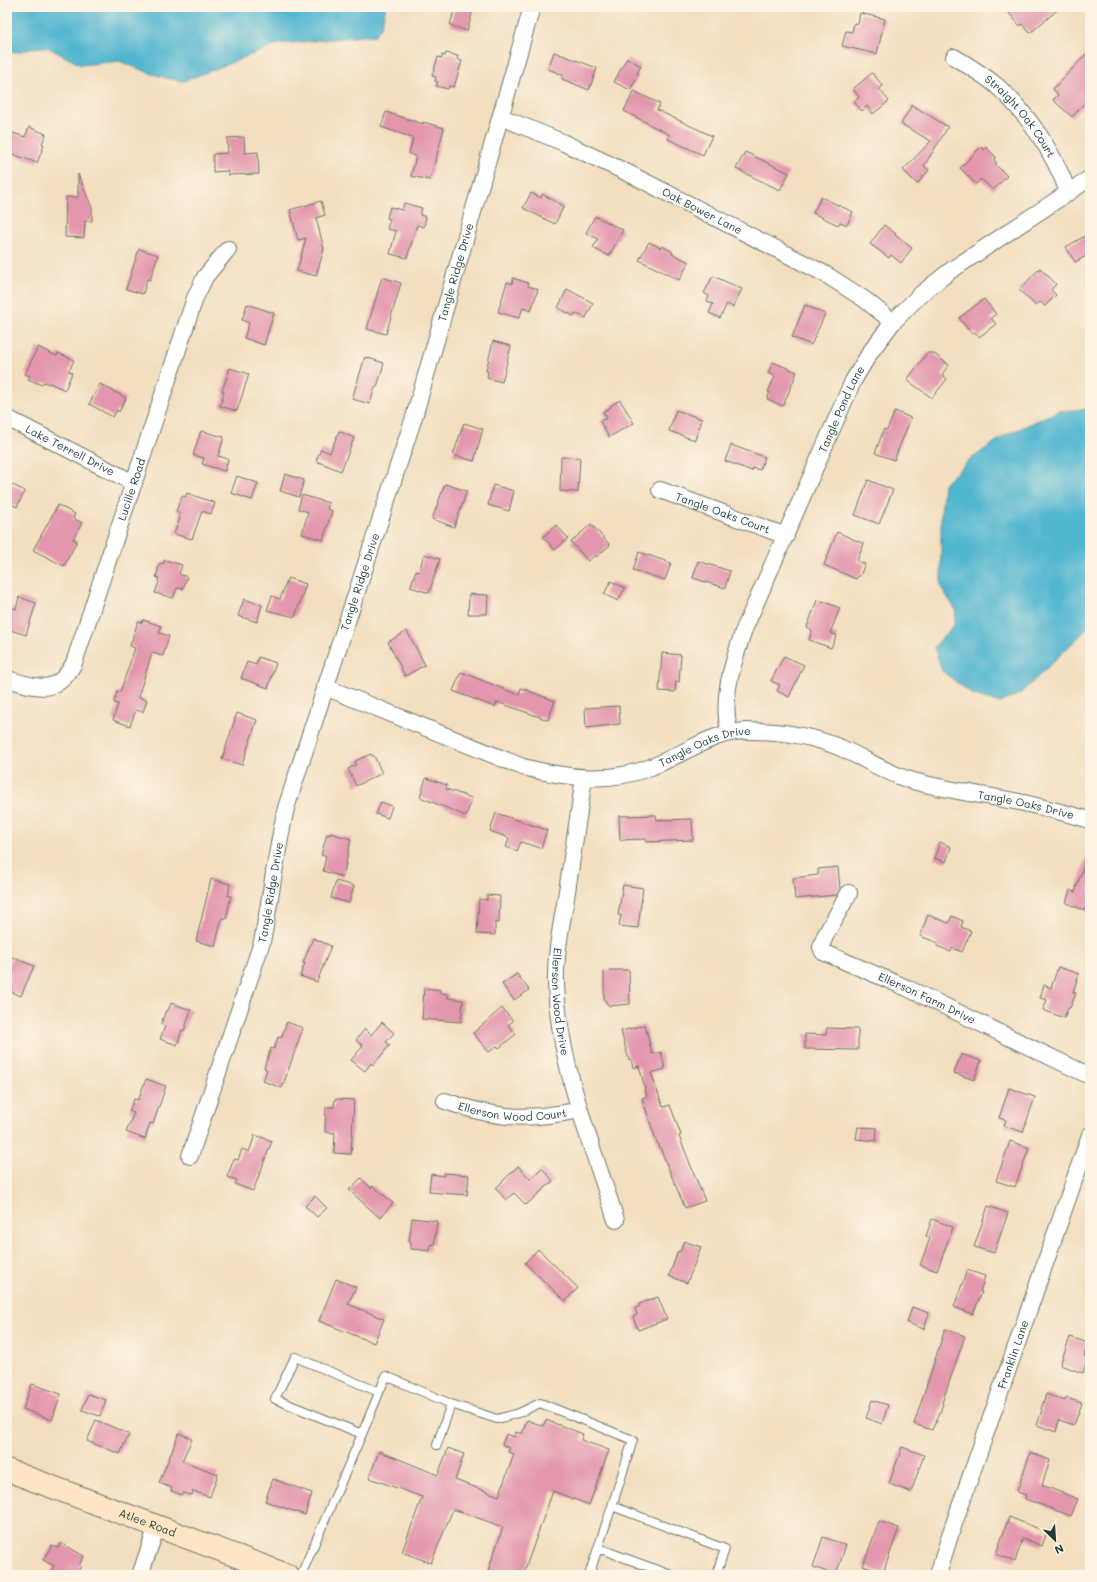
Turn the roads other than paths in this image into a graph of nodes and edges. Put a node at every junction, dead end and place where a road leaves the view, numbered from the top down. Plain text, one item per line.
1 (532, 7) edge
2 (954, 57) dead end
3 (501, 117) junction
4 (1090, 178) edge
5 (1068, 192) junction
6 (228, 249) dead end
7 (894, 322) junction
8 (7, 418) edge
9 (134, 483) junction
10 (660, 490) dead end
11 (786, 536) junction
12 (7, 679) edge
13 (325, 687) junction
14 (730, 733) junction
15 (584, 778) junction
16 (1090, 820) edge
17 (849, 893) dead end
18 (1090, 1076) edge
19 (445, 1101) dead end
20 (580, 1110) junction
21 (1090, 1135) edge
22 (190, 1156) dead end
23 (616, 1220) dead end
24 (379, 1392) junction
25 (451, 1404) junction
26 (362, 1434) junction
27 (437, 1445) dead end
28 (7, 1470) edge
29 (612, 1506) junction
30 (157, 1526) junction
31 (598, 1548) junction
32 (140, 1575) edge
33 (287, 1575) edge
34 (300, 1575) edge
35 (589, 1575) edge
36 (671, 1575) edge
37 (716, 1575) edge
38 (938, 1575) edge

1 - 3 street, Tangle Ridge Drive
2 - 5 street, Straight Oak Court
3 - 7 street, Oak Bower Lane
3 - 13 street, Tangle Ridge Drive
4 - 5 street, Tangle Pond Lane
5 - 7 street, Tangle Pond Lane
6 - 9 street, Lucille Road
7 - 11 street, Tangle Pond Lane
8 - 9 street, Lake Terrell Drive
9 - 12 street, Lucille Road
10 - 11 street, Tangle Oaks Court
11 - 14 street, Tangle Pond Lane
13 - 15 street, Tangle Oaks Drive
13 - 22 street, Tangle Ridge Drive
14 - 15 street, Tangle Oaks Drive
14 - 16 street, Tangle Oaks Drive
15 - 20 street, Ellerson Wood Drive
17 - 18 street, Ellerson Farm Drive
19 - 20 street, Ellerson Wood Court
20 - 23 street, Ellerson Wood Drive
21 - 38 street, Franklin Lane
24 - 25 lane
24 - 26 lane
24 - 26 lane
25 - 27 lane
25 - 29 lane
26 - 34 lane
28 - 30 main road, Atlee Road
29 - 31 lane
29 - 37 lane
30 - 32 street
30 - 33 main road, Atlee Road
31 - 35 lane
31 - 36 lane

